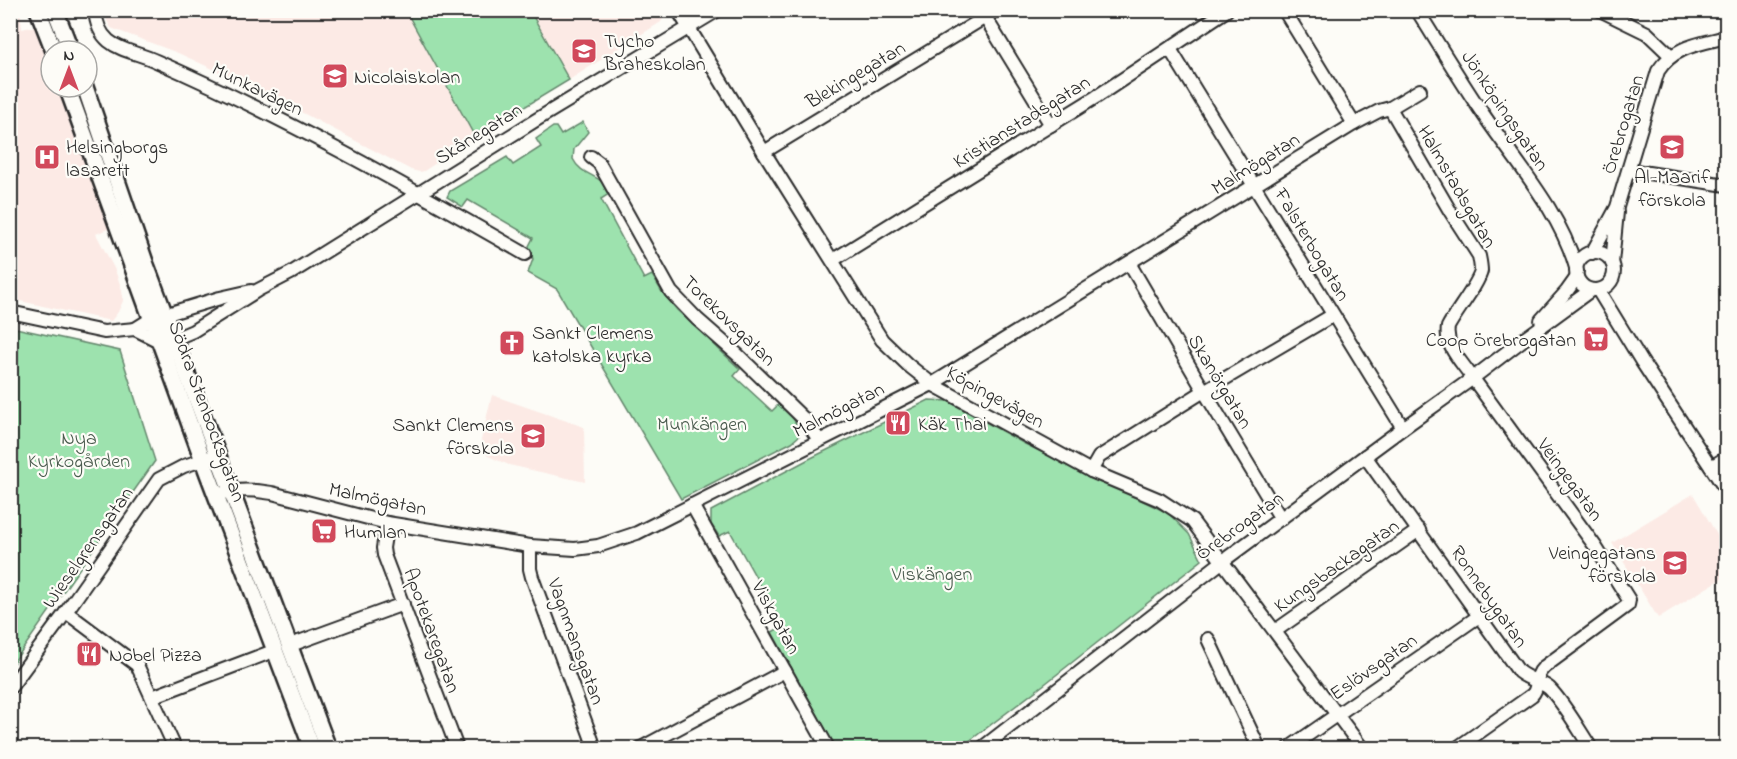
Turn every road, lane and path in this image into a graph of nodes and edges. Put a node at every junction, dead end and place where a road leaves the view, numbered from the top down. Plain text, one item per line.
1 (38, 10) edge
2 (55, 10) edge
3 (95, 10) edge
4 (678, 10) edge
5 (718, 10) edge
6 (997, 10) edge
7 (1227, 10) edge
8 (1284, 10) edge
9 (1417, 10) edge
10 (1600, 10) edge
11 (985, 18) junction
12 (689, 28) junction
13 (1726, 37) edge
14 (49, 39) edge
15 (66, 39) edge
16 (1170, 49) junction
17 (1671, 56) junction
18 (1420, 90) dead end
19 (72, 99) edge
20 (89, 99) edge
21 (1390, 108) junction
22 (1354, 124) junction
23 (1051, 125) junction
24 (764, 152) junction
25 (591, 156) dead end
26 (1629, 170) junction
27 (1726, 185) edge
28 (1255, 187) junction
29 (419, 193) junction
30 (1617, 207) junction
31 (1563, 233) junction
32 (525, 254) dead end
33 (1589, 254) junction
34 (833, 260) junction
35 (1129, 263) junction
36 (1612, 263) junction
37 (1577, 274) junction
38 (1612, 280) junction
39 (258, 290) junction
40 (1595, 290) junction
41 (10, 312) edge
42 (1612, 312) junction
43 (1333, 315) junction
44 (158, 317) junction
45 (135, 329) junction
46 (1524, 339) junction
47 (166, 340) junction
48 (1473, 378) junction
49 (932, 384) junction
50 (1204, 391) junction
51 (1403, 428) junction
52 (819, 440) junction
53 (1365, 456) junction
54 (210, 458) junction
55 (1726, 458) edge
56 (1711, 468) junction
57 (1091, 471) junction
58 (1726, 490) edge
59 (223, 493) junction
60 (692, 505) junction
61 (1281, 519) junction
62 (387, 523) junction
63 (1419, 530) junction
64 (530, 546) junction
65 (1223, 561) junction
66 (403, 604) junction
67 (66, 612) junction
68 (1479, 616) junction
69 (1275, 631) junction
70 (1208, 639) dead end
71 (282, 648) junction
72 (784, 671) junction
73 (1536, 681) junction
74 (10, 688) edge
75 (153, 697) junction
76 (1337, 715) junction
77 (175, 748) edge
78 (312, 748) edge
79 (328, 748) edge
80 (457, 748) edge
81 (595, 748) edge
82 (641, 748) edge
83 (828, 748) edge
84 (982, 748) edge
85 (1259, 748) edge
86 (1289, 748) edge
87 (1362, 748) edge
88 (1457, 748) edge
89 (1591, 748) edge

1 - 14 main road
2 - 15 main road
3 - 29 street, Munkavägen
4 - 12 street, Köpingevägen
5 - 12 street, Skånegatan
6 - 11 street, Blekingegatan
7 - 16 street, Kristianstadsgatan
8 - 22 street
9 - 31 street, Jönköpingsgatan
10 - 17 street
11 - 23 street
11 - 24 street, Blekingegatan
12 - 24 street, Köpingevägen
12 - 29 street, Skånegatan
13 - 17 street
16 - 23 street, Kristianstadsgatan
16 - 28 street, Falsterbogatan
17 - 26 street, Örebrogatan
18 - 21 street, Malmögatan
19 - 44 main road, Södra Stenbocksgatan
20 - 44 main road, Södra Stenbocksgatan
21 - 22 street, Malmögatan
21 - 48 street, Halmstadsgatan
22 - 28 street, Malmögatan
23 - 34 street, Kristianstadsgatan
24 - 34 street, Köpingevägen
25 - 52 street, Torekovsgatan
26 - 27 street
26 - 30 street, Örebrogatan
28 - 35 street, Malmögatan
28 - 43 street, Falsterbogatan
29 - 32 street, Munkavägen
29 - 39 street, Skånegatan
30 - 33 street, Örebrogatan
30 - 36 street, Örebrogatan
31 - 33 street, Jönköpingsgatan
31 - 37 street, Jönköpingsgatan
33 - 36 street
33 - 37 street
34 - 49 street, Köpingevägen
35 - 49 street, Malmögatan
35 - 50 street, Skanörgatan
36 - 38 street
37 - 40 street
37 - 46 street, Örebrogatan
38 - 40 street
38 - 42 street
39 - 44 street, Skånegatan
39 - 47 street, Skånegatan
40 - 42 street
40 - 46 street, Örebrogatan
41 - 45 street
42 - 56 street
43 - 50 street
43 - 51 street, Falsterbogatan
44 - 45 street, Skånegatan
44 - 47 main road, Södra Stenbocksgatan
45 - 47 street
46 - 48 street, Örebrogatan
47 - 54 main road, Södra Stenbocksgatan
48 - 51 street, Örebrogatan
48 - 73 street, Veingegatan
49 - 52 street, Malmögatan
49 - 57 street, Köpingevägen
50 - 57 street
50 - 61 street, Skanörgatan
51 - 53 street, Örebrogatan
52 - 60 street, Malmögatan
53 - 61 street, Örebrogatan
53 - 63 street, Ronnebygatan
54 - 59 main road, Södra Stenbocksgatan
54 - 67 street, Wieselgrensgatan
55 - 56 street
56 - 58 street
57 - 65 street, Köpingevägen
59 - 62 street, Malmögatan
59 - 71 main road, Södra Stenbocksgatan
60 - 64 street, Malmögatan
60 - 72 street, Viskgatan
61 - 65 street, Örebrogatan
62 - 64 street, Malmögatan
62 - 66 street, Apotekaregatan
63 - 68 street, Ronnebygatan
63 - 69 street, Kungsbackagatan
64 - 81 street, Vagnmansgatan
65 - 69 street, Köpingevägen
65 - 84 street, Örebrogatan
66 - 71 street
66 - 80 street, Apotekaregatan
67 - 74 street, Wieselgrensgatan
67 - 75 street
68 - 73 street, Ronnebygatan
68 - 76 street, Eslövsgatan
69 - 76 street, Köpingevägen
70 - 85 street
71 - 75 street
71 - 78 main road, Södra Stenbocksgatan
71 - 79 main road, Södra Stenbocksgatan
72 - 82 street
72 - 83 street, Viskgatan
73 - 88 street
73 - 89 street, Ronnebygatan
75 - 77 street
76 - 86 street, Eslövsgatan
76 - 87 street, Köpingevägen

